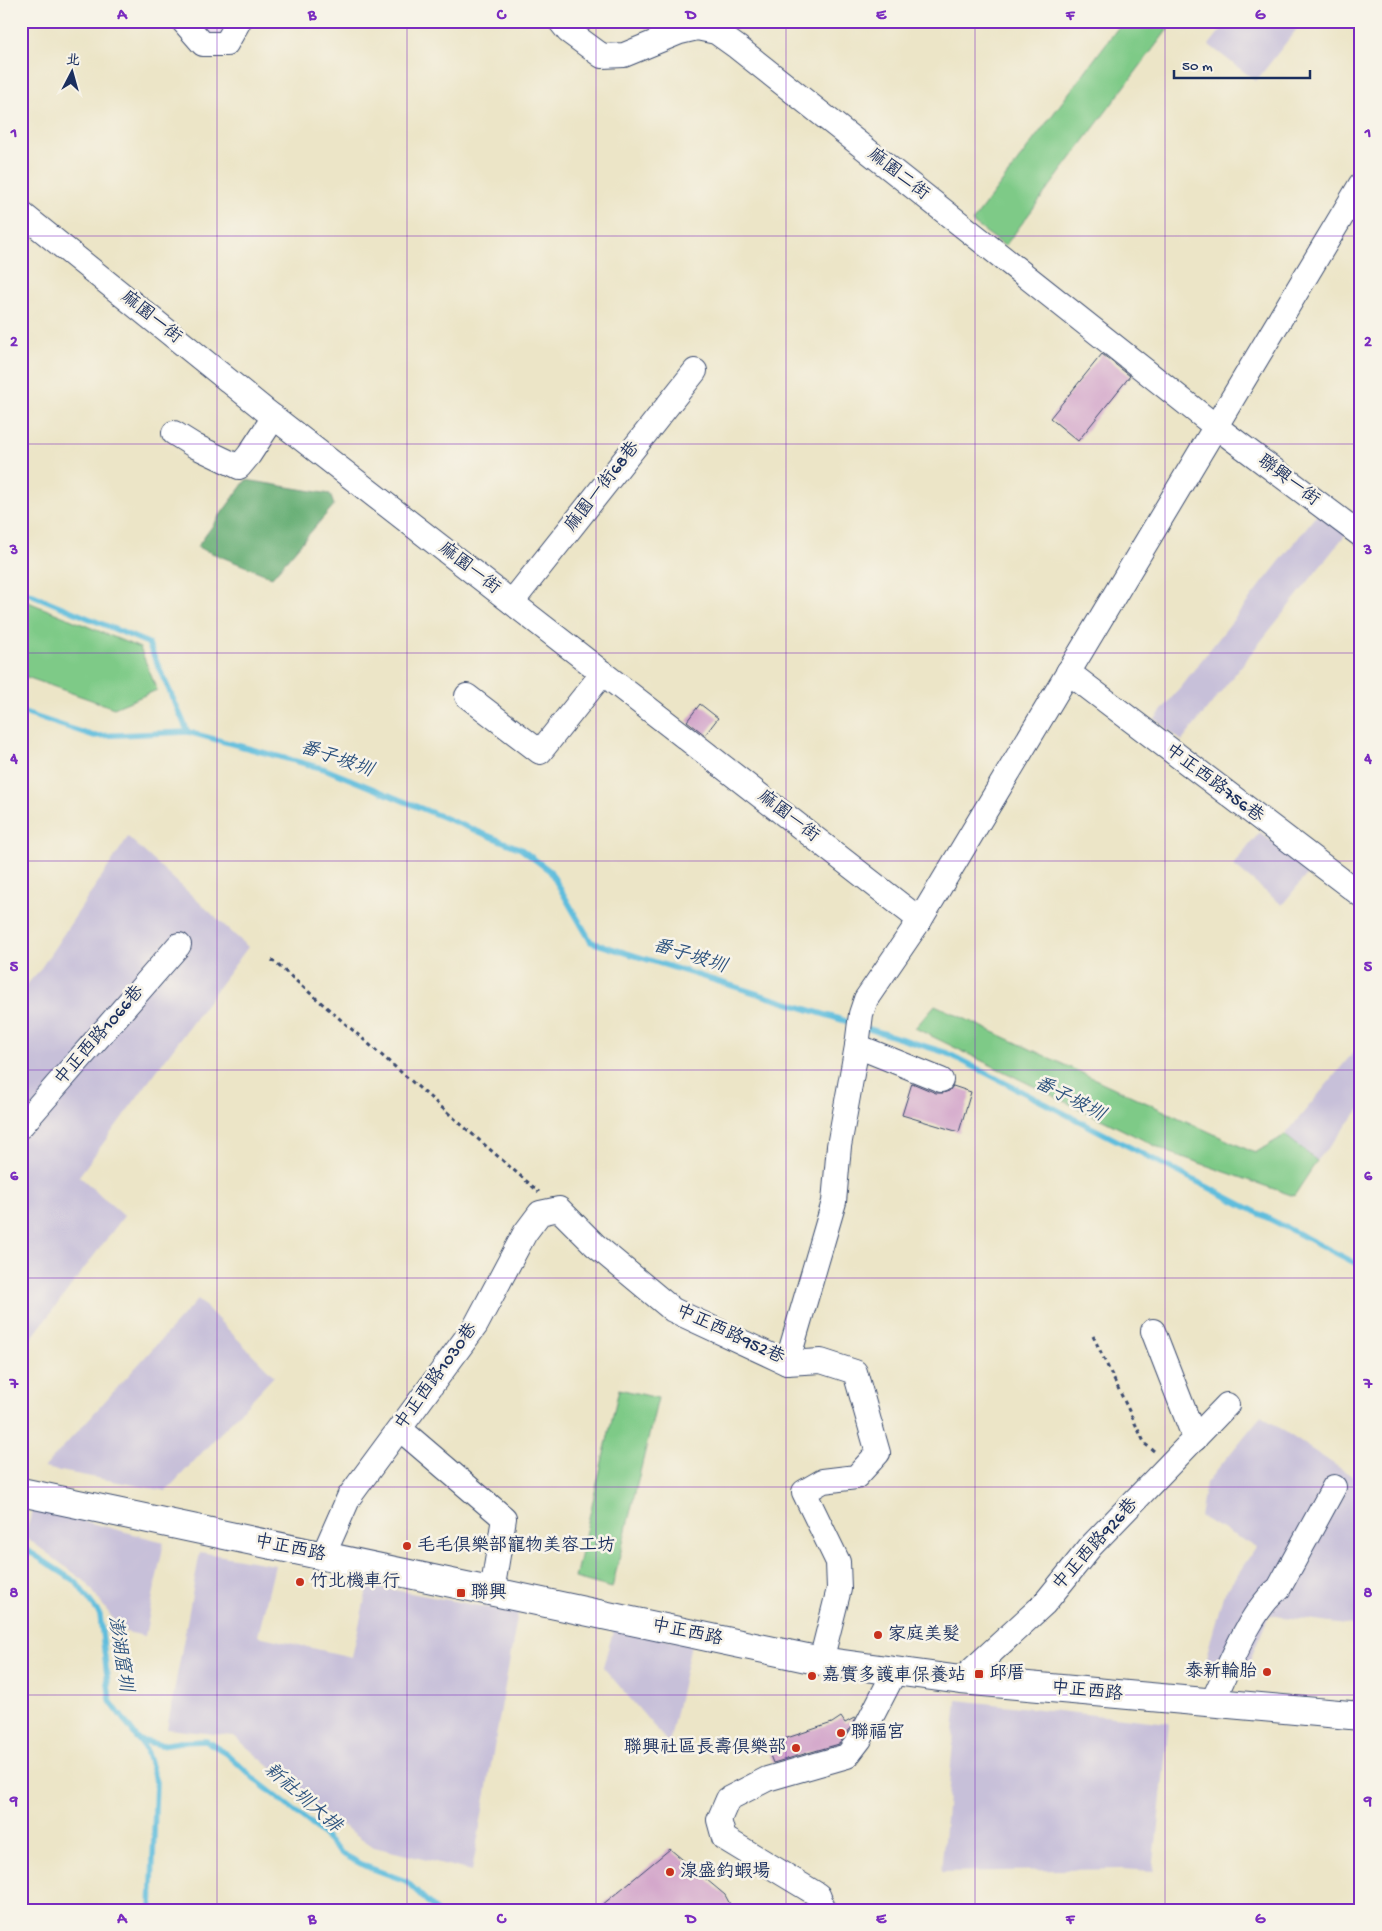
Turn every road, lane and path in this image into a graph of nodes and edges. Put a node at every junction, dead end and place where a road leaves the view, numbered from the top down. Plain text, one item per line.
1 (182, 21) edge
2 (239, 21) edge
3 (560, 21) edge
4 (1361, 184) edge
5 (21, 213) edge
6 (694, 372) dead end
7 (274, 418) junction
8 (1215, 426) junction
9 (174, 433) dead end
10 (1361, 535) edge
11 (512, 602) junction
12 (1068, 672) junction
13 (603, 673) junction
14 (467, 696) dead end
15 (1361, 895) edge
16 (920, 920) junction
17 (180, 945) dead end
18 (272, 960) dead end
19 (857, 1046) junction
20 (941, 1080) dead end
21 (21, 1126) edge
22 (559, 1209) junction
23 (1153, 1331) dead end
24 (1093, 1336) dead end
25 (787, 1363) junction
26 (1227, 1405) dead end
27 (400, 1429) junction
28 (1195, 1438) junction
29 (1170, 1464) junction
30 (1334, 1487) dead end
31 (21, 1492) edge
32 (323, 1556) junction
33 (492, 1592) junction
34 (821, 1661) junction
35 (895, 1671) junction
36 (961, 1680) junction
37 (1212, 1703) junction
38 (1361, 1716) edge
39 (824, 1910) edge

1 - 2 street
3 - 8 street, 麻園二街
4 - 8 street
5 - 7 street, 麻園一街
6 - 11 street, 麻園一街68巷
7 - 9 street
7 - 11 street, 麻園一街
8 - 10 street, 聯興一街
8 - 12 street
11 - 13 street, 麻園一街
12 - 15 street, 中正西路756巷
12 - 16 street
13 - 14 street
13 - 16 street, 麻園一街
16 - 19 street
17 - 21 street, 中正西路1066巷
18 - 22 path
19 - 20 street
19 - 25 street
22 - 25 street, 中正西路952巷
22 - 27 street, 中正西路1030巷
23 - 28 street
24 - 29 path
25 - 34 street, 中正西路952巷
26 - 28 street, 中正西路926巷
27 - 32 street, 中正西路1030巷
27 - 33 street
28 - 29 street, 中正西路926巷
29 - 36 street, 中正西路926巷
30 - 37 street
31 - 32 main road, 中正西路
32 - 33 main road, 中正西路
33 - 34 main road, 中正西路
34 - 35 main road, 中正西路
35 - 36 main road, 中正西路
35 - 39 street
36 - 37 main road, 中正西路
37 - 38 main road, 中正西路

